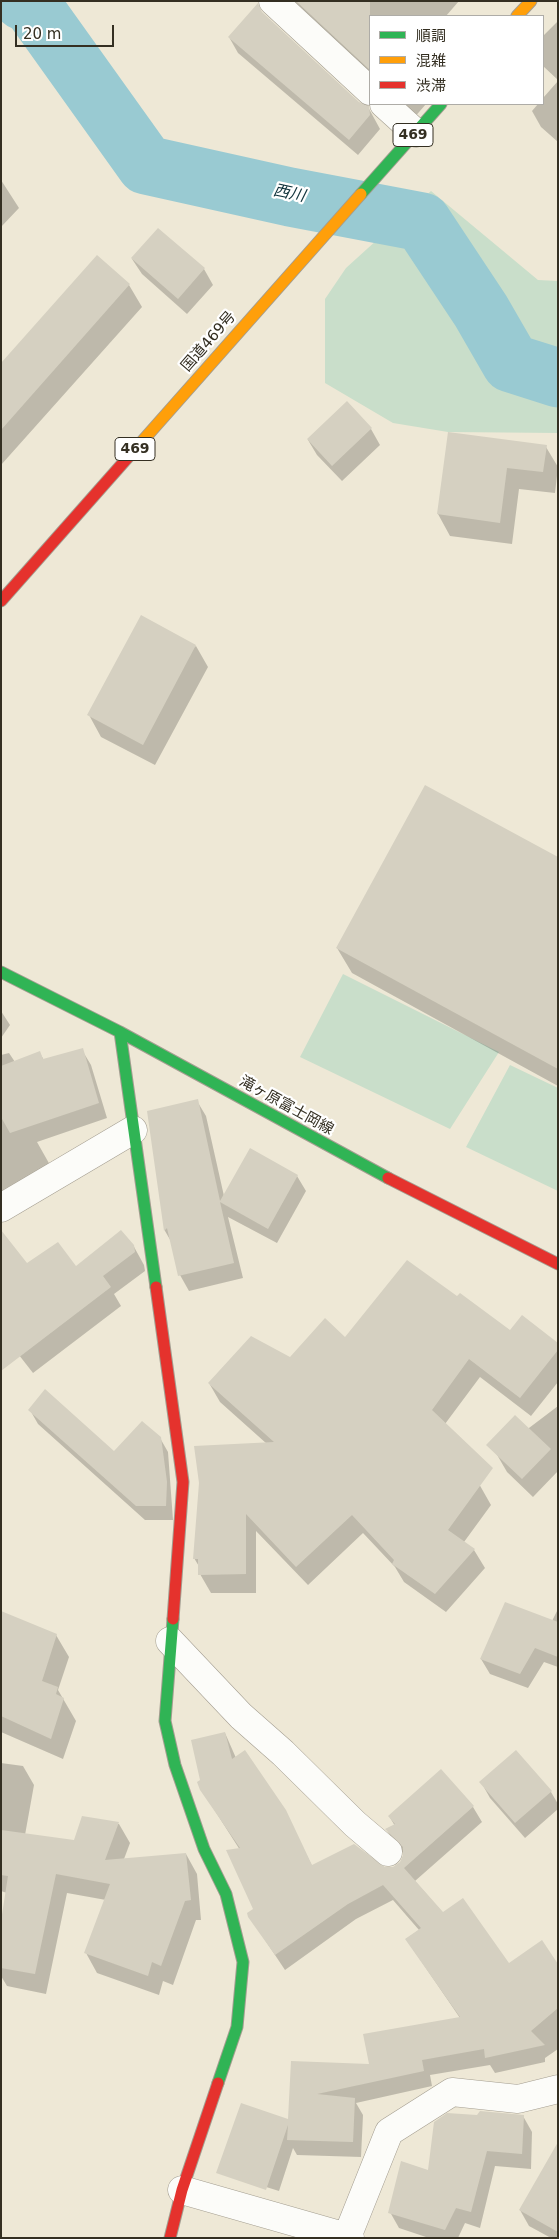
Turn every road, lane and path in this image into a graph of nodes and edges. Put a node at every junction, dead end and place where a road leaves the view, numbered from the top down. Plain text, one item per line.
1 (273, 1) edge
2 (530, 1) edge
3 (518, 15) edge
4 (369, 90) edge
5 (385, 105) edge
6 (440, 105) edge
7 (416, 133) junction
8 (2, 597) edge
9 (1, 972) edge
10 (120, 1032) junction
11 (133, 1130) junction
12 (1, 1208) edge
13 (558, 1264) edge
14 (170, 1640) junction
15 (388, 1852) dead end
16 (558, 2089) edge
17 (182, 2190) junction
18 (348, 2237) edge
19 (170, 2238) edge

1 - 4 street
2 - 3 main road
5 - 7 street
6 - 7 main road, 国道469号 / 469
7 - 8 main road, 国道469号 / 469
9 - 10 main road, 滝ヶ原富士岡線
10 - 11 main road
10 - 13 main road, 滝ヶ原富士岡線
11 - 12 street
11 - 14 main road
14 - 15 street
14 - 17 main road
16 - 18 street
17 - 18 street
17 - 19 main road

